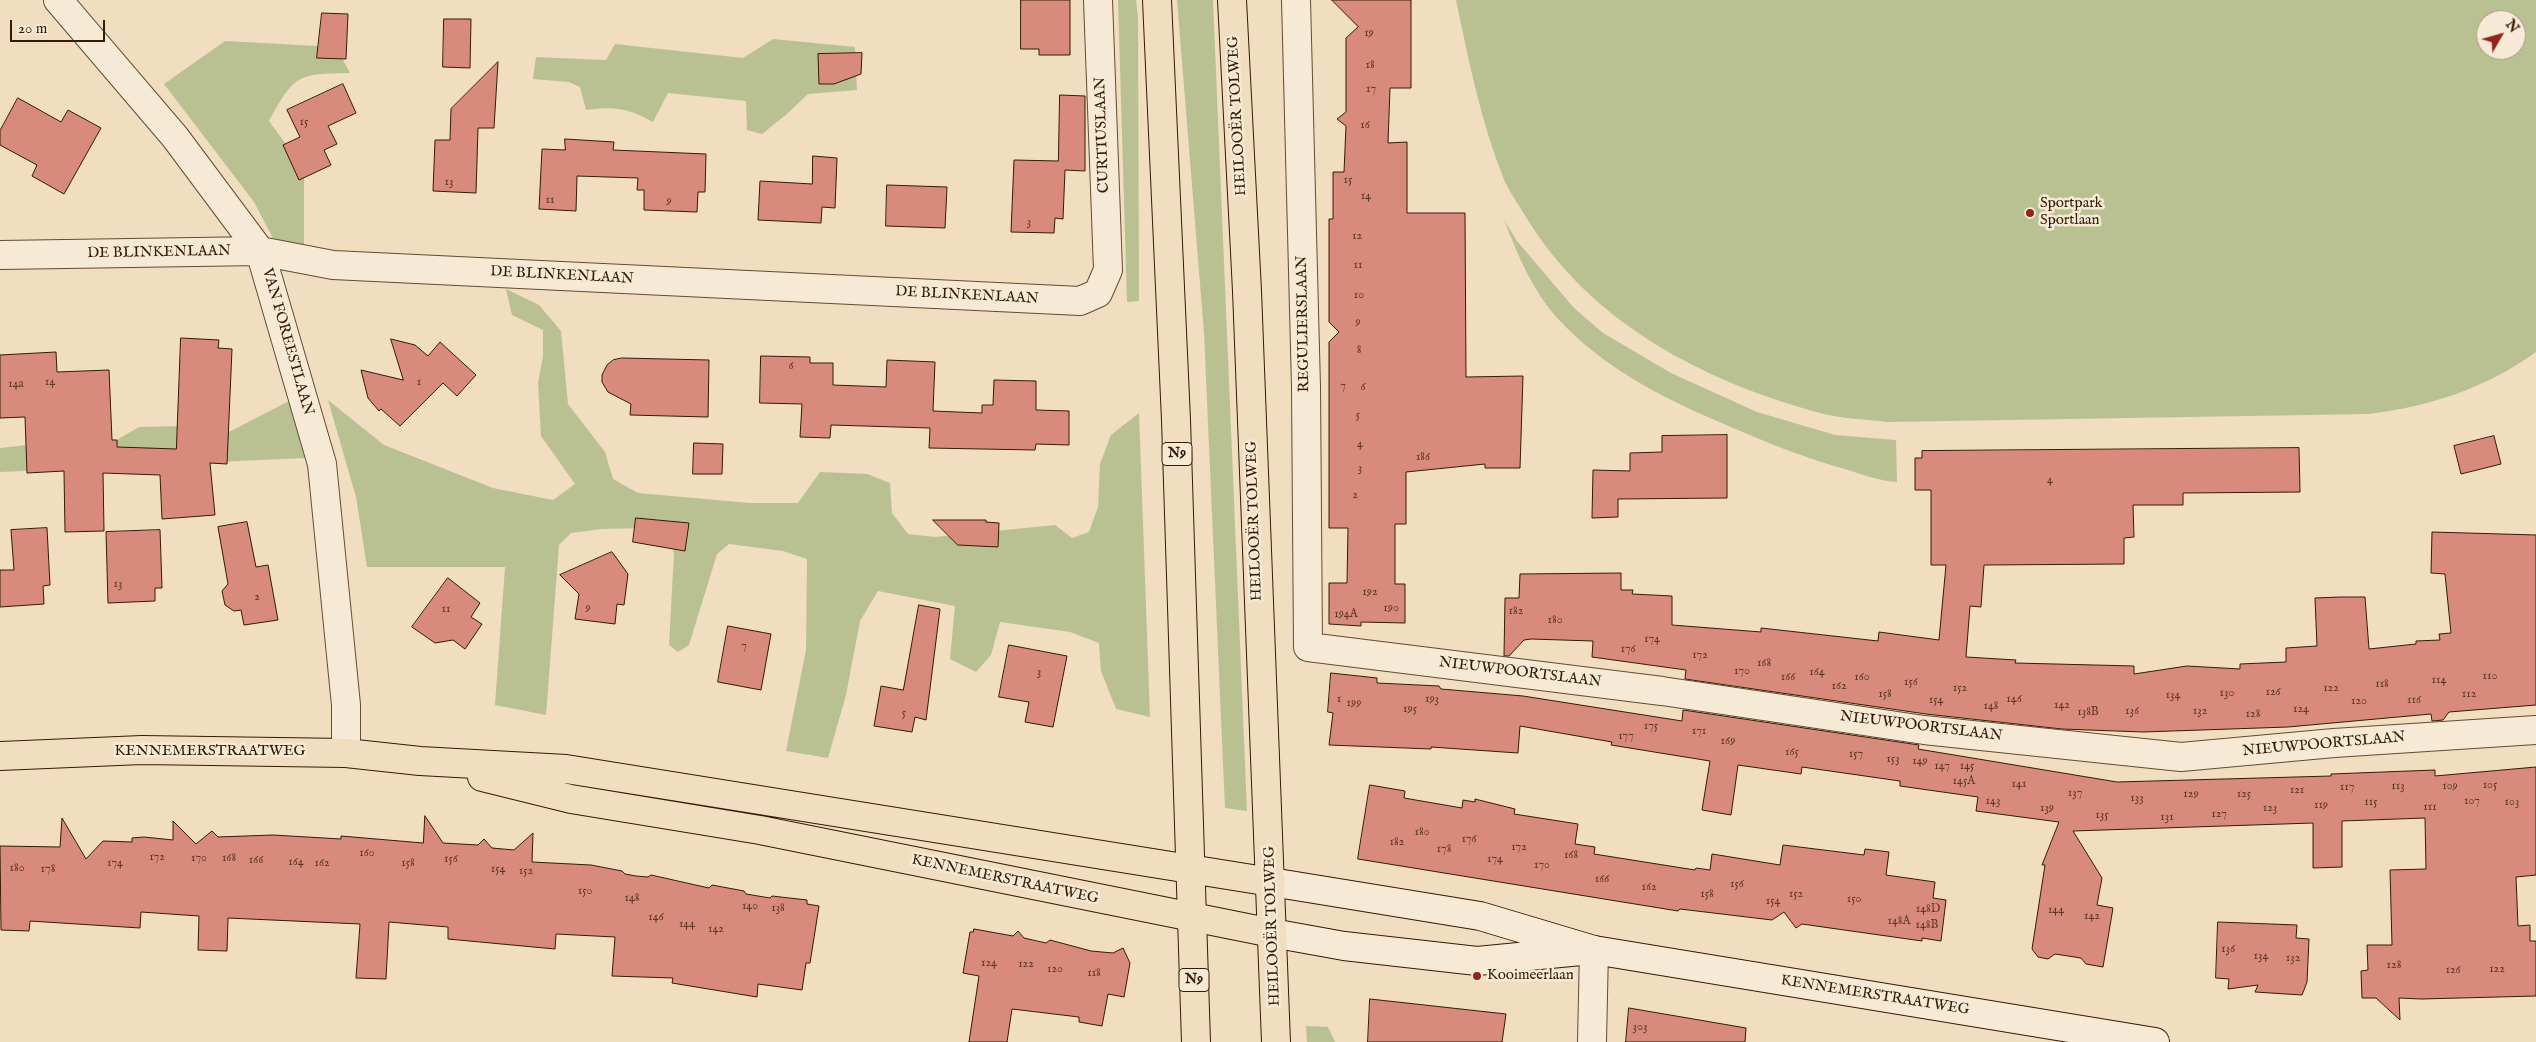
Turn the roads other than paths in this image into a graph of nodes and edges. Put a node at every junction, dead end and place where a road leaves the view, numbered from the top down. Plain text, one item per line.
1 (58, 0) edge
2 (1098, 0) edge
3 (1157, 0) edge
4 (1232, 0) edge
5 (1296, 0) edge
6 (260, 251) junction
7 (0, 256) edge
8 (1108, 270) joint
9 (1308, 647) joint
10 (2536, 730) edge
11 (346, 753) junction
12 (0, 756) edge
13 (420, 761) junction
14 (1191, 870) junction
15 (1271, 882) junction
16 (1193, 917) junction
17 (1272, 933) junction
18 (1594, 950) junction
19 (1196, 1042) edge
20 (1276, 1042) edge
21 (1592, 1042) edge
22 (2155, 1042) edge

1 - 6 street, VAN FOREESTLAAN
2 - 8 street, CURTIUSLAAN
3 - 14 main road, N9
4 - 15 main road, HEILOOËR TOLWEG
5 - 9 street, REGULIERSLAAN
6 - 7 street, DE BLINKENLAAN
6 - 8 street, DE BLINKENLAAN
6 - 11 street, VAN FOREESTLAAN
9 - 10 street, NIEUWPOORTSLAAN
11 - 12 main road, KENNEMERSTRAATWEG
11 - 13 main road, KENNEMERSTRAATWEG
13 - 14 main road, KENNEMERSTRAATWEG
13 - 16 main road, KENNEMERSTRAATWEG
14 - 15 main road, KENNEMERSTRAATWEG
14 - 16 main road, N9
15 - 17 main road, HEILOOËR TOLWEG
15 - 18 street, KENNEMERSTRAATWEG
16 - 17 main road, KENNEMERSTRAATWEG
16 - 19 main road, N9
17 - 18 street, KENNEMERSTRAATWEG
17 - 20 main road, HEILOOËR TOLWEG
18 - 21 street
18 - 22 street, KENNEMERSTRAATWEG

